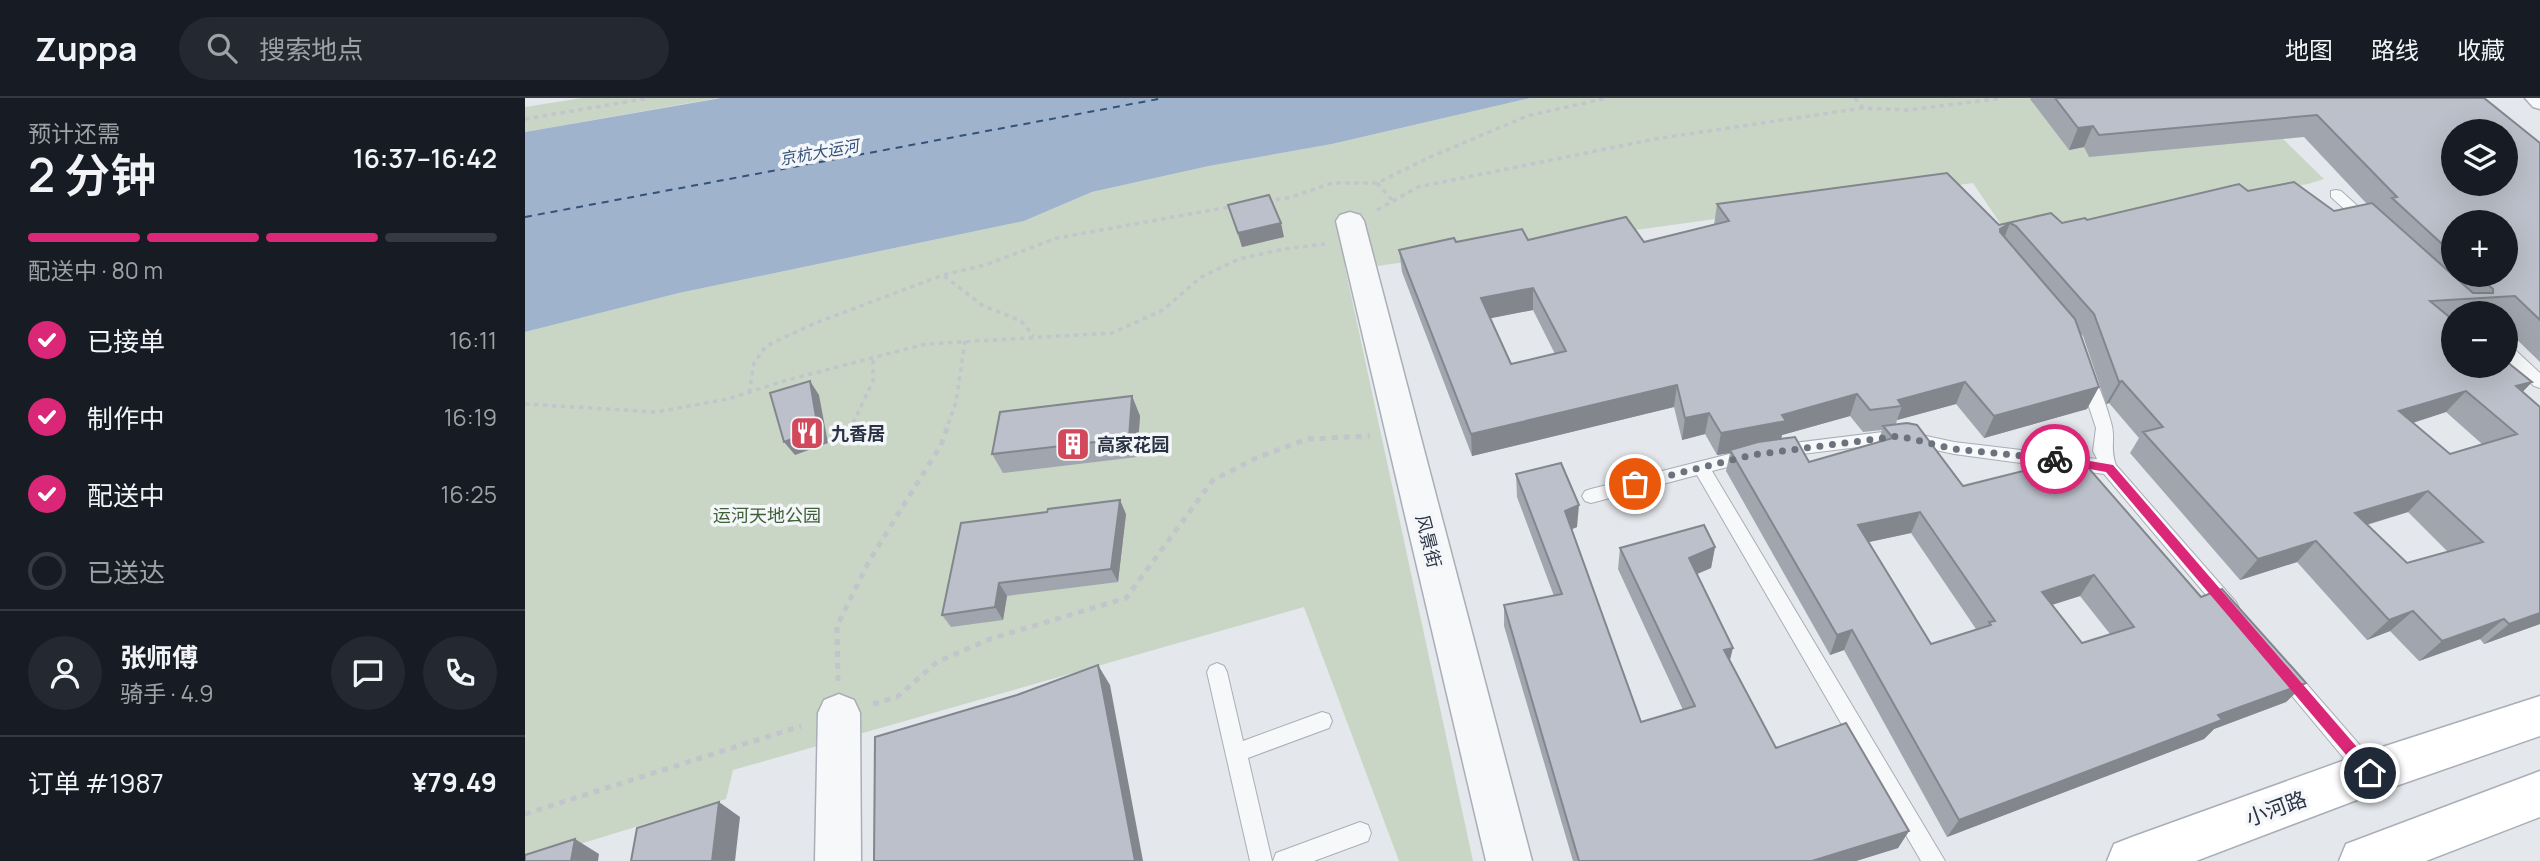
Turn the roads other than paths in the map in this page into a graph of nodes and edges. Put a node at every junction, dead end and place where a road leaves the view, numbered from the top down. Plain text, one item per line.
1 (2534, 98) edge
2 (2540, 103) edge
3 (2336, 194) dead end
4 (2376, 230) edge
5 (1353, 231) road end
6 (2518, 362) edge
7 (2082, 364) edge
8 (2540, 382) edge
9 (1701, 467) junction
10 (2109, 468) junction
11 (1591, 496) dead end
12 (2244, 626) edge
13 (2271, 657) edge
14 (1217, 672) dead end
15 (839, 713) road end
16 (2540, 716) edge
17 (1322, 720) dead end
18 (1236, 752) junction
19 (2370, 773) junction
20 (2540, 794) edge
21 (1360, 833) dead end
22 (838, 861) edge
23 (1261, 861) edge
24 (1284, 861) edge
25 (1509, 861) edge
26 (1934, 861) edge
27 (2132, 861) edge
28 (2364, 861) edge

1 - 2 street
3 - 4 lane
5 - 25 street, 风景街
6 - 8 lane
7 - 10 lane
9 - 10 lane
9 - 11 lane
9 - 26 lane
10 - 12 lane
13 - 19 lane
14 - 18 lane
15 - 22 street
16 - 19 main road, 小河路
17 - 18 lane
18 - 23 lane
19 - 27 main road, 小河路
20 - 28 main road
21 - 24 lane

